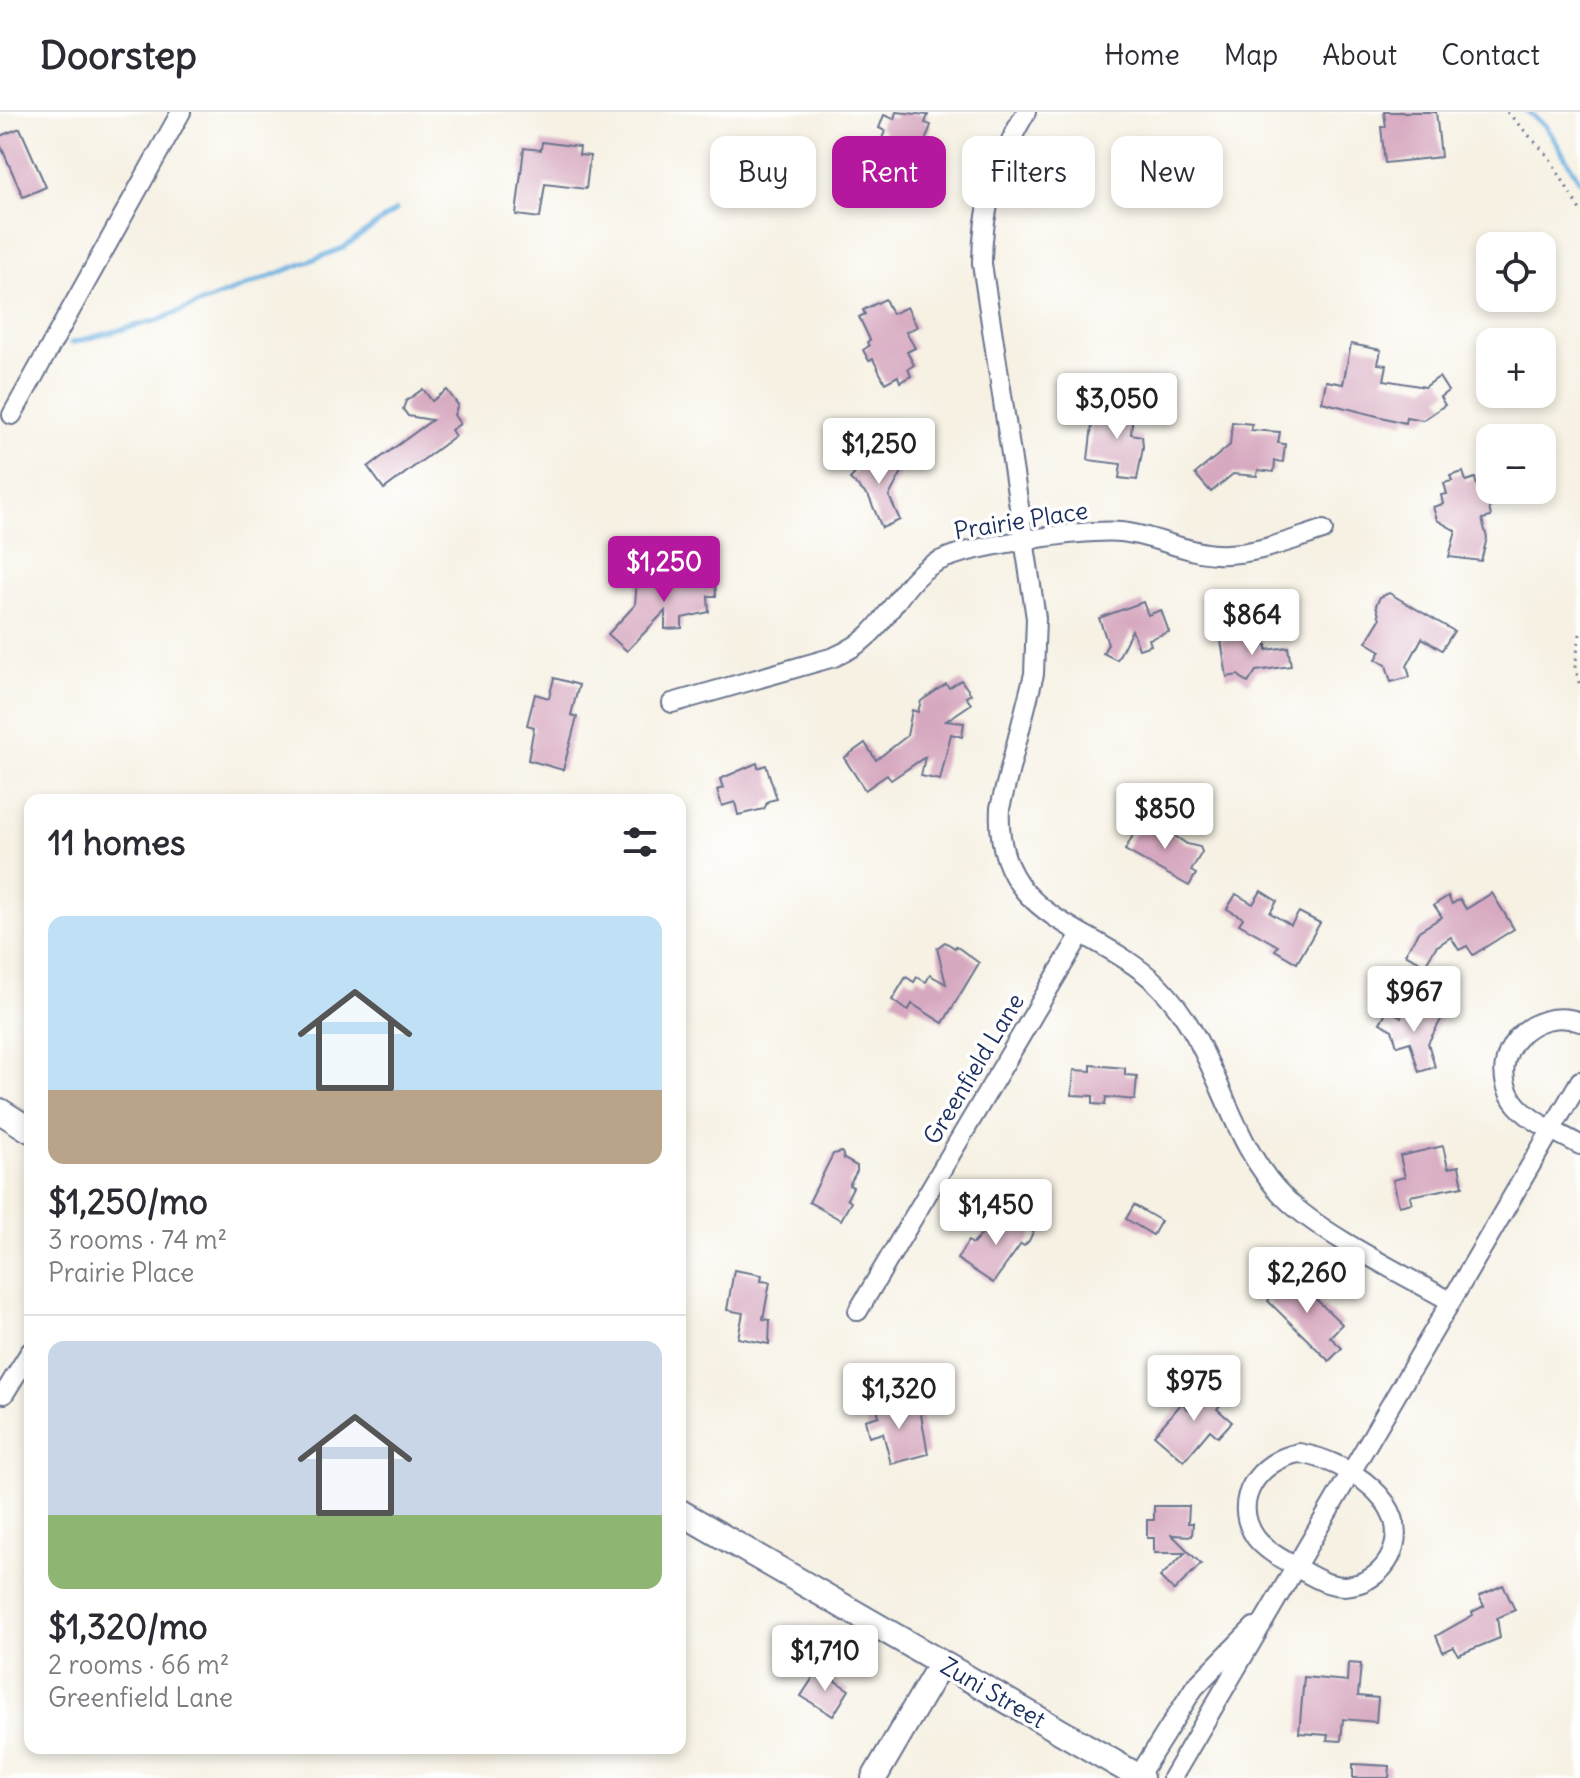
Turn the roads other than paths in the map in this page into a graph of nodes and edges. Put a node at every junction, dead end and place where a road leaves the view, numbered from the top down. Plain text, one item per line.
1 (181, 112) edge
2 (1026, 112) edge
3 (12, 415) dead end
4 (1323, 530) dead end
5 (1025, 542) junction
6 (672, 703) dead end
7 (1081, 934) junction
8 (1580, 1022) edge
9 (1580, 1081) edge
10 (0, 1111) edge
11 (24, 1126) edge
12 (1551, 1129) junction
13 (1580, 1145) edge
14 (1450, 1301) junction
15 (858, 1311) dead end
16 (24, 1362) edge
17 (4, 1394) dead end
18 (1348, 1473) junction
19 (686, 1515) edge
20 (1294, 1566) junction
21 (1264, 1616) junction
22 (941, 1663) junction
23 (1139, 1777) edge
24 (874, 1778) edge
25 (1172, 1778) edge

1 - 3 street
2 - 5 street
4 - 5 street, Prairie Place
5 - 6 street, Prairie Place
5 - 7 street
7 - 14 street
7 - 15 street, Greenfield Lane
8 - 12 street
9 - 12 street
10 - 11 street
12 - 13 street
12 - 14 street
14 - 18 street
16 - 17 street
18 - 20 street
18 - 20 street
18 - 20 street
19 - 22 street, Zuni Street
20 - 21 street
21 - 23 street
21 - 25 street
22 - 23 street, Zuni Street
22 - 24 street

